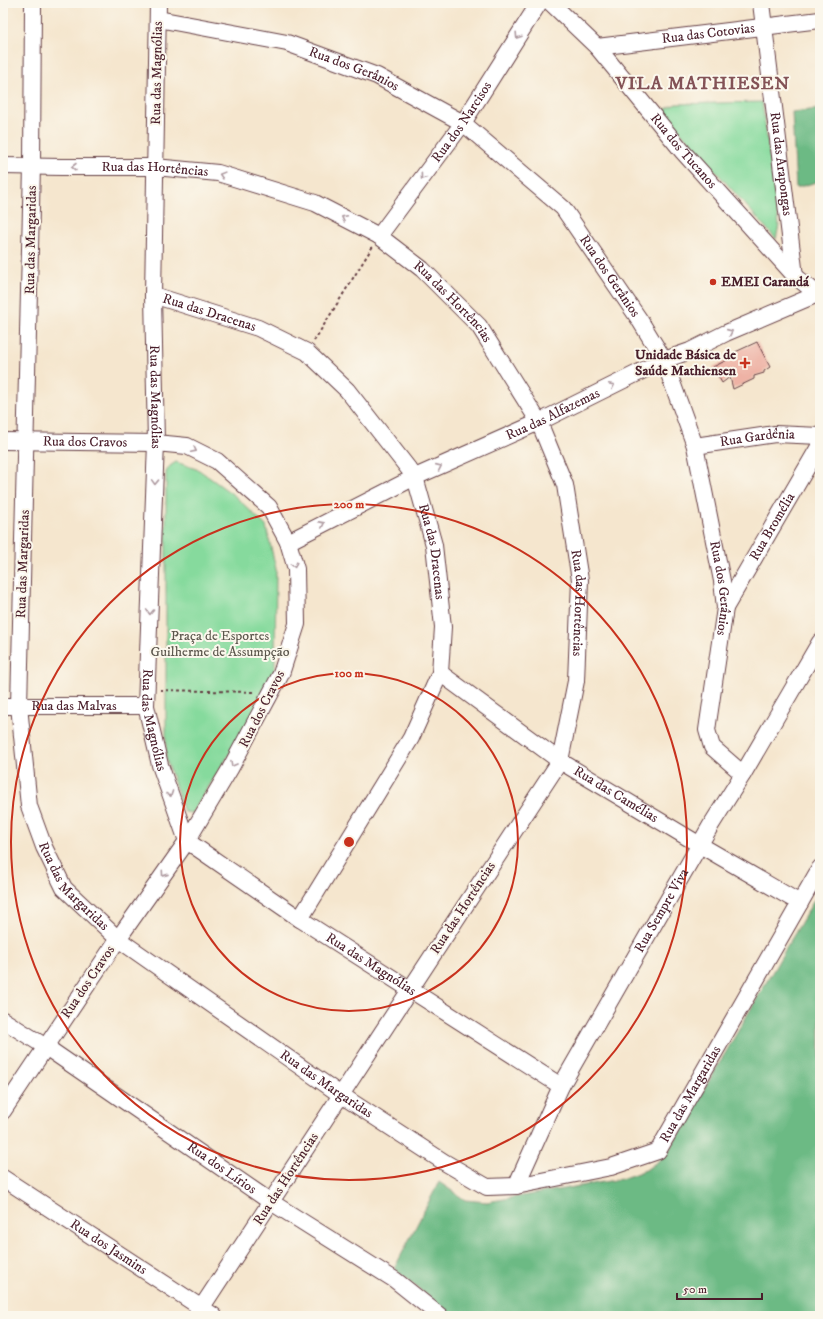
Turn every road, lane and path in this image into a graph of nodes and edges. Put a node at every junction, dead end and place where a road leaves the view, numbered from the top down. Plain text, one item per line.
1 (33, 3) edge
2 (158, 3) edge
3 (539, 3) edge
4 (551, 3) edge
5 (761, 3) edge
6 (158, 19) junction
7 (820, 20) edge
8 (765, 26) junction
9 (597, 47) junction
10 (463, 123) junction
11 (3, 166) edge
12 (32, 166) junction
13 (155, 167) junction
14 (379, 236) junction
15 (795, 276) junction
16 (819, 294) edge
17 (153, 295) junction
18 (307, 352) junction
19 (664, 360) junction
20 (539, 422) junction
21 (820, 436) edge
22 (3, 441) edge
23 (26, 441) junction
24 (156, 443) junction
25 (820, 445) edge
26 (695, 446) junction
27 (415, 477) junction
28 (288, 542) junction
29 (725, 608) junction
30 (820, 642) edge
31 (440, 673) junction
32 (146, 689) junction
33 (272, 693) junction
34 (3, 706) edge
35 (19, 706) junction
36 (146, 706) junction
37 (560, 760) junction
38 (743, 774) junction
39 (187, 841) junction
40 (700, 845) junction
41 (820, 868) edge
42 (800, 903) junction
43 (300, 919) junction
44 (118, 939) junction
45 (410, 990) junction
46 (3, 1020) edge
47 (46, 1047) junction
48 (561, 1086) junction
49 (341, 1095) junction
50 (3, 1111) edge
51 (3, 1178) edge
52 (516, 1186) junction
53 (271, 1202) junction
54 (204, 1313) edge
55 (440, 1316) edge

1 - 12 street, Rua das Margaridas
2 - 6 street, Rua das Magnólias
3 -> 10 street, Rua dos Narcisos
4 - 9 street, Rua dos Tucanos
5 - 8 street, Rua das Arapongas
6 - 10 street, Rua dos Gerânios
6 - 13 street, Rua das Magnólias
7 - 8 street, Rua das Cotovias
8 - 9 street, Rua das Cotovias
8 - 15 street, Rua das Arapongas
9 - 15 street, Rua dos Tucanos
10 -> 14 street, Rua dos Narcisos
10 - 19 street, Rua dos Gerânios
11 - 12 street, Rua das Hortências
13 -> 12 street, Rua das Hortências
12 - 23 street, Rua das Margaridas
14 -> 13 street, Rua das Hortências
13 - 17 street, Rua das Magnólias
14 - 18 path
14 - 20 street, Rua das Hortências
15 - 16 street, Rua dos Tucanos
19 -> 16 street, Rua das Alfazemas
17 - 18 street, Rua das Dracenas
17 - 24 street, Rua das Magnólias
18 - 27 street, Rua das Dracenas
20 -> 19 street, Rua das Alfazemas
19 - 26 street, Rua dos Gerânios
27 -> 20 street, Rua das Alfazemas
20 - 37 street, Rua das Hortências
21 - 26 street, Rua Gardênia
22 - 23 street, Rua dos Cravos
23 - 24 street, Rua dos Cravos
23 - 35 street, Rua das Margaridas
24 -> 28 street, Rua dos Cravos
24 -> 32 street, Rua das Magnólias
25 - 29 street, Rua Bromélia
26 - 29 street, Rua dos Gerânios
28 -> 27 street, Rua das Alfazemas
27 - 31 street, Rua das Dracenas
28 -> 33 street, Rua dos Cravos
29 - 38 street, Rua dos Gerânios
30 - 38 street, Rua Sempre Viva
31 - 37 street, Rua das Camélias
31 - 43 street, Rua das Dracenas
32 - 33 path
32 - 36 street, Rua das Magnólias
33 -> 39 street, Rua dos Cravos
34 - 35 street, Rua das Malvas
35 - 36 street, Rua das Malvas
35 - 44 street, Rua das Margaridas
36 -> 39 street, Rua das Magnólias
37 - 40 street, Rua das Camélias
37 - 45 street, Rua das Hortências
38 - 40 street, Rua Sempre Viva
39 - 43 street, Rua das Magnólias
39 -> 44 street, Rua dos Cravos
40 - 42 street, Rua das Camélias
40 - 48 street, Rua Sempre Viva
41 - 42 street, Rua das Margaridas
42 - 52 street, Rua das Margaridas
43 - 45 street, Rua das Magnólias
44 - 47 street, Rua dos Cravos
44 - 49 street, Rua das Margaridas
45 - 48 street, Rua das Magnólias
45 - 49 street, Rua das Hortências
46 - 47 street, Rua dos Lírios
47 - 50 street, Rua dos Cravos
47 - 53 street, Rua dos Lírios
48 - 52 street, Rua Sempre Viva
49 - 52 street, Rua das Margaridas
49 - 53 street, Rua das Hortências
51 - 54 street, Rua dos Jasmins
53 - 54 street, Rua das Hortências
53 - 55 street, Rua dos Lírios

